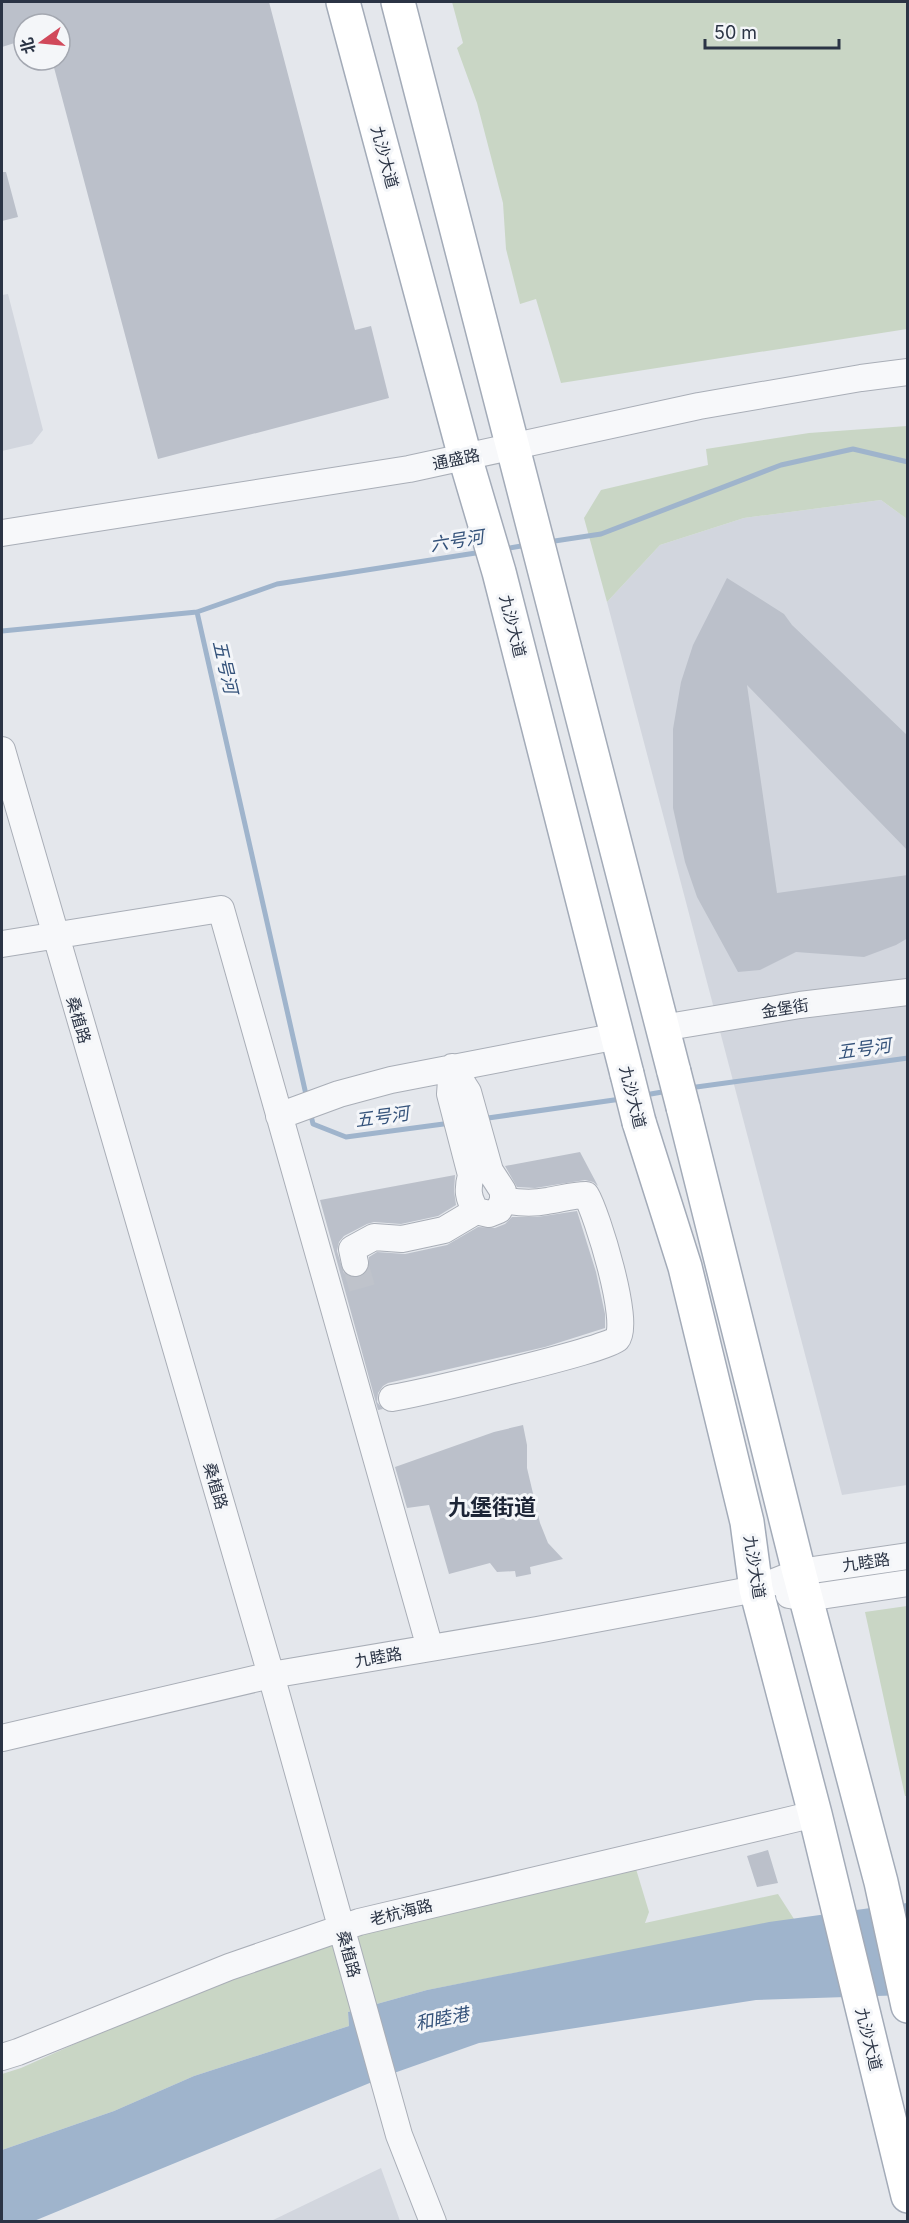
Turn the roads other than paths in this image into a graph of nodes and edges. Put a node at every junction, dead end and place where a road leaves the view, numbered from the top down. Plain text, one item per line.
1 (343, 2) edge
2 (398, 2) edge
3 (908, 372) edge
4 (513, 446) junction
5 (465, 457) junction
6 (2, 533) edge
7 (2, 750) edge
8 (55, 935) junction
9 (2, 944) edge
10 (908, 992) edge
11 (662, 1028) junction
12 (618, 1036) junction
13 (452, 1067) junction
14 (279, 1116) junction
15 (466, 1121) junction
16 (503, 1200) junction
17 (476, 1211) junction
18 (355, 1263) tunnel mouth
19 (392, 1398) dead end
20 (908, 1556) edge
21 (908, 1583) edge
22 (803, 1585) junction
23 (756, 1589) junction
24 (430, 1648) junction
25 (271, 1675) junction
26 (2, 1738) edge
27 (815, 1814) junction
28 (342, 1928) junction
29 (908, 2006) edge
30 (2, 2057) edge
31 (908, 2196) edge
32 (433, 2222) edge

1 - 5 main road, 九沙大道
2 - 4 main road
3 - 4 street, 通盛路
4 - 5 street, 通盛路
4 - 11 main road
5 - 6 street, 通盛路
5 - 12 main road, 九沙大道
7 - 8 street, 桑植路
8 - 9 street
8 - 14 street
8 - 25 street, 桑植路
10 - 11 street, 金堡街
11 - 22 main road, bridge
12 - 13 street
12 - 23 main road, 九沙大道, bridge
13 - 14 street
13 - 15 street
14 - 24 street
15 - 16 street
15 - 17 street
16 - 17 street
16 - 19 street
17 - 18 street
20 - 22 street, 九睦路
21 - 22 street, 九睦路
22 - 23 street, 九睦路
22 - 29 main road
23 - 24 street, 九睦路
23 - 27 main road, 九沙大道
24 - 25 street, 九睦路
25 - 26 street, 九睦路
25 - 28 street, 桑植路
27 - 28 street, 老杭海路
27 - 31 main road, 九沙大道
28 - 30 street, 老杭海路
28 - 32 street, 桑植路

